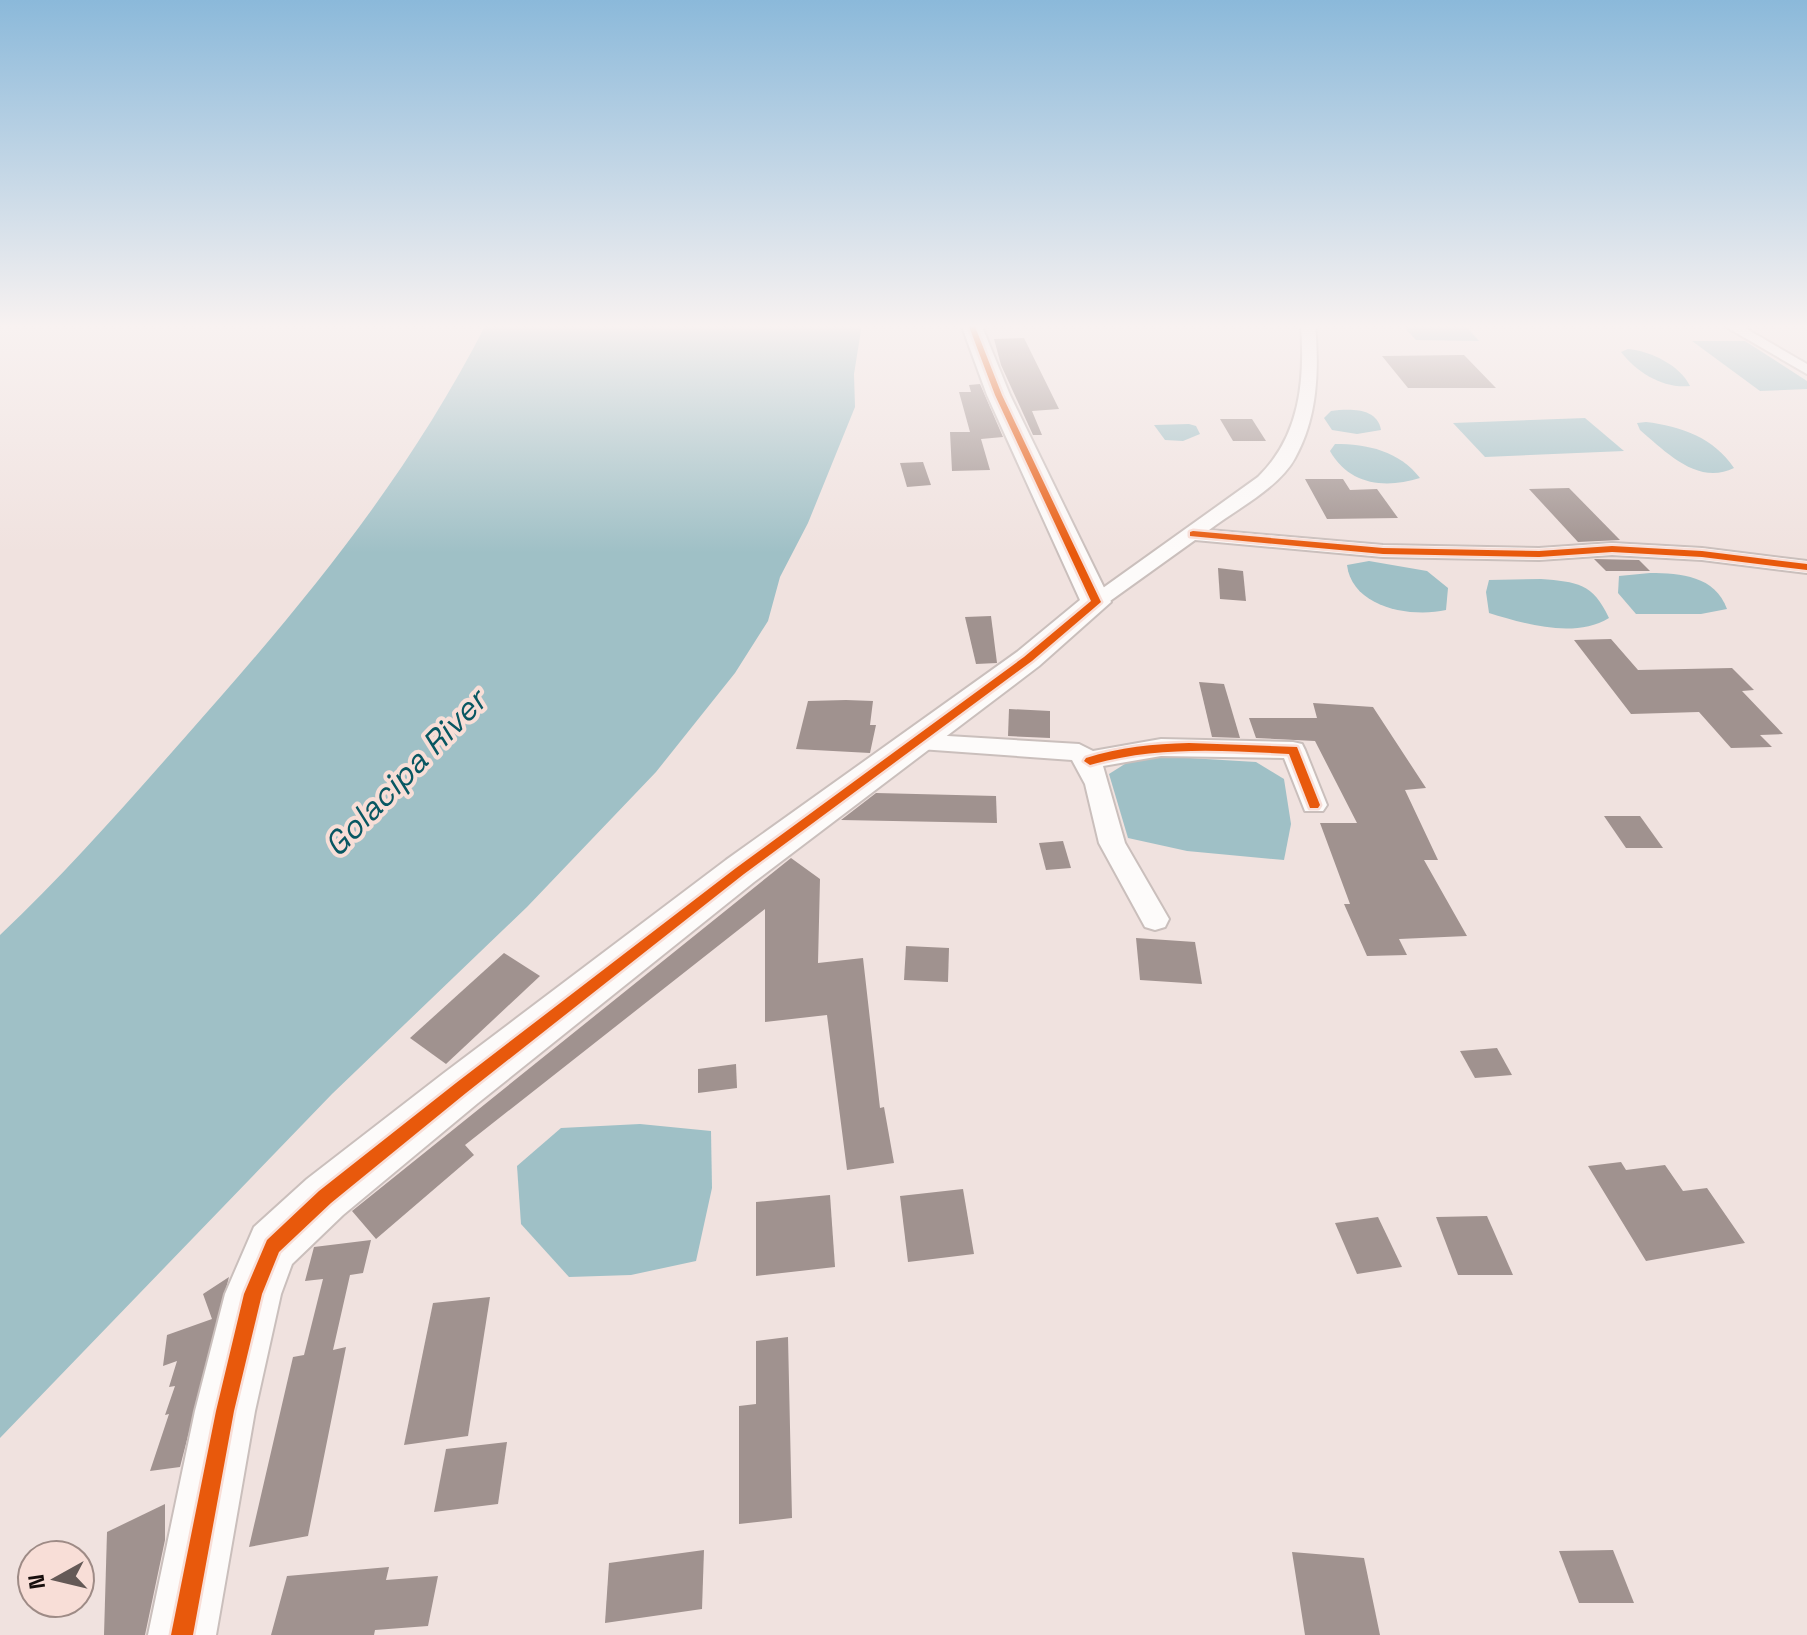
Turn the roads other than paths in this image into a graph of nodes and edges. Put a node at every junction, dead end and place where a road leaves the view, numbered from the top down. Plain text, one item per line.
1 (1000, 400) edge
2 (1306, 400) edge
3 (1193, 534) junction
4 (1807, 567) edge
5 (1096, 602) junction
6 (915, 742) junction
7 (1090, 761) junction
8 (1314, 805) dead end
9 (1155, 919) dead end
10 (182, 1635) edge

1 - 5 street
2 - 3 street
3 - 4 street
3 - 5 street
5 - 6 street
6 - 7 street
6 - 10 street
7 - 8 street
7 - 9 street

